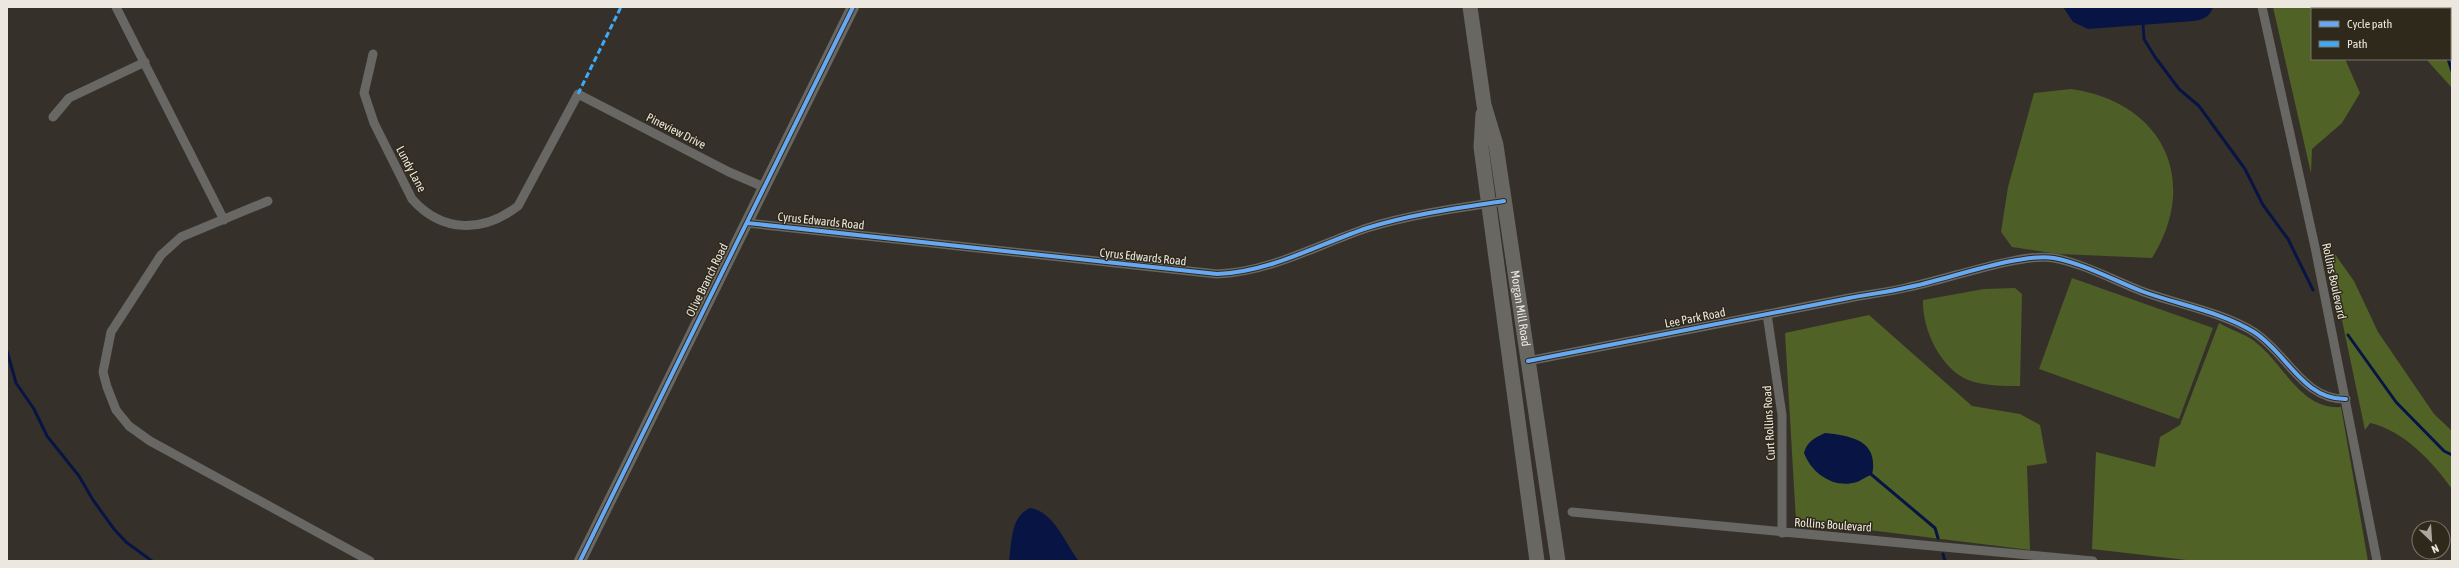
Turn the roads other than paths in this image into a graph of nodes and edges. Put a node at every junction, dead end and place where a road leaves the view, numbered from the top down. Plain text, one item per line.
1 (116, 7) edge
2 (853, 7) edge
3 (1470, 7) edge
4 (2262, 7) edge
5 (373, 54) dead end
6 (144, 62) junction
7 (578, 94) joint
8 (1484, 106) junction
9 (53, 117) dead end
10 (764, 187) junction
11 (268, 201) dead end
12 (1504, 201) junction
13 (1489, 204) junction
14 (224, 220) junction
15 (747, 223) junction
16 (1767, 314) junction
17 (1528, 361) junction
18 (2346, 399) junction
19 (1572, 512) dead end
20 (1782, 533) junction
21 (370, 561) edge
22 (580, 561) edge
23 (1537, 561) edge
24 (1558, 561) edge
25 (2093, 561) edge
26 (2377, 561) edge

1 - 6 street
2 - 10 street, Olive Branch Road
3 - 8 main road, Morgan Mill Road
4 - 18 street, Rollins Boulevard
5 - 7 street, Lundy Lane
6 - 9 street
6 - 14 street
7 - 10 street, Pineview Drive
8 - 12 main road, Morgan Mill Road
8 - 13 main road, Morgan Mill Road
10 - 15 street, Olive Branch Road
11 - 14 street
12 - 13 street, Cyrus Edwards Road
12 - 17 main road, Morgan Mill Road
13 - 15 street, Cyrus Edwards Road
13 - 23 main road, Morgan Mill Road
14 - 21 street
15 - 22 street, Olive Branch Road
16 - 17 street, Lee Park Road
16 - 18 street, Lee Park Road
16 - 20 street, Curt Rollins Road
17 - 24 main road, Morgan Mill Road
18 - 26 street, Rollins Boulevard
19 - 20 street, Rollins Boulevard
20 - 25 street, Rollins Boulevard

